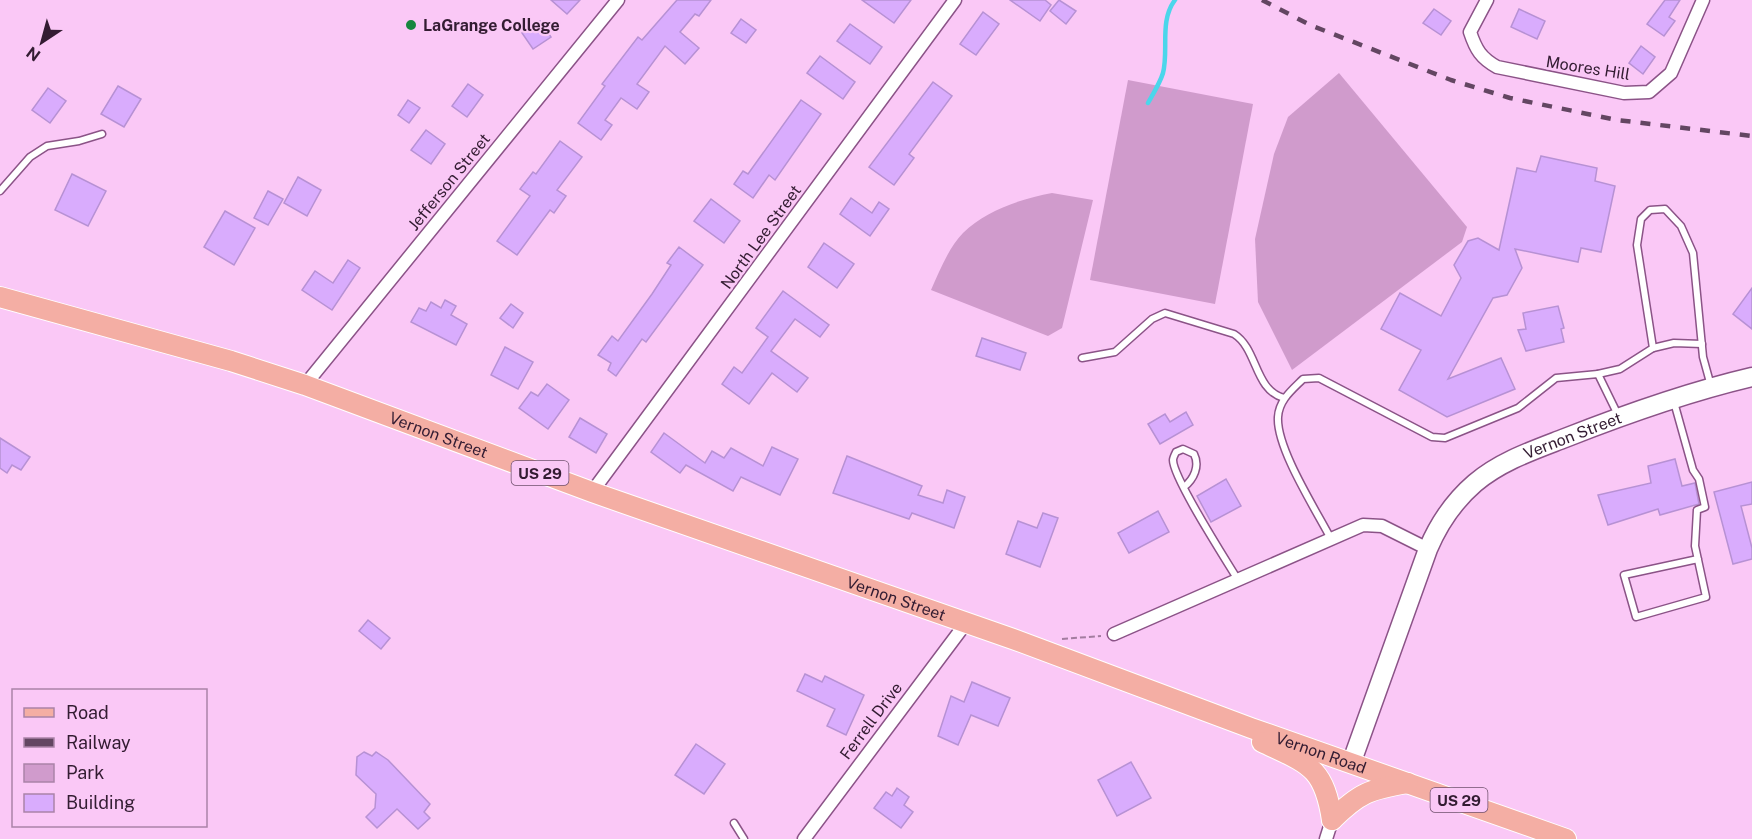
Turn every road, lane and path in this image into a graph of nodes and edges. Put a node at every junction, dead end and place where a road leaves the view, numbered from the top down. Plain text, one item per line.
1 (618, 0) edge
2 (955, 0) edge
3 (1487, 0) edge
4 (1703, 0) edge
5 (102, 134) dead end
6 (0, 191) edge
7 (0, 297) edge
8 (1702, 344) junction
9 (1653, 348) junction
10 (1082, 358) dead end
11 (1598, 374) junction
12 (1752, 377) edge
13 (305, 385) junction
14 (1712, 387) junction
15 (1284, 398) junction
16 (1674, 399) junction
17 (1619, 417) junction
18 (1184, 486) junction
19 (592, 492) junction
20 (1331, 539) junction
21 (1428, 549) junction
22 (1698, 559) junction
23 (1238, 581) junction
24 (966, 623) junction
25 (1114, 634) joint
26 (1053, 639) dead end
27 (1076, 662) joint
28 (1216, 714) junction
29 (1352, 761) junction
30 (1411, 783) junction
31 (734, 823) dead end
32 (1329, 830) edge
33 (744, 839) edge
34 (804, 839) edge
35 (1566, 839) edge

1 - 13 street, Jefferson Street
2 - 19 street, North Lee Street
3 - 4 street, Moores Hill
5 - 6 lane
7 - 13 main road, Vernon Street / US 29
8 - 9 lane
8 - 9 lane
8 - 14 lane
9 - 11 lane
10 - 15 lane
11 - 15 lane
11 - 17 lane
12 - 14 street, Vernon Street
13 - 19 main road, Vernon Street / US 29
14 - 16 street, Vernon Street
15 - 20 lane
16 - 17 street, Vernon Street
16 - 22 lane
17 - 21 street, Vernon Street
18 - 18 lane
18 - 23 lane
19 - 24 main road, Vernon Street / US 29
20 - 21 street
20 - 23 street
21 - 29 street, Vernon Street
22 - 22 lane
23 - 25 street
24 - 27 main road, Vernon Street / US 29
24 - 34 street, Ferrell Drive
25 - 26 path
27 - 28 main road, Vernon Road / US 29
28 - 29 main road, Vernon Road / US 29
28 - 32 main road
29 - 30 main road, Vernon Road / US 29
30 - 32 main road
30 - 35 main road, Vernon Road / US 29
31 - 33 lane

